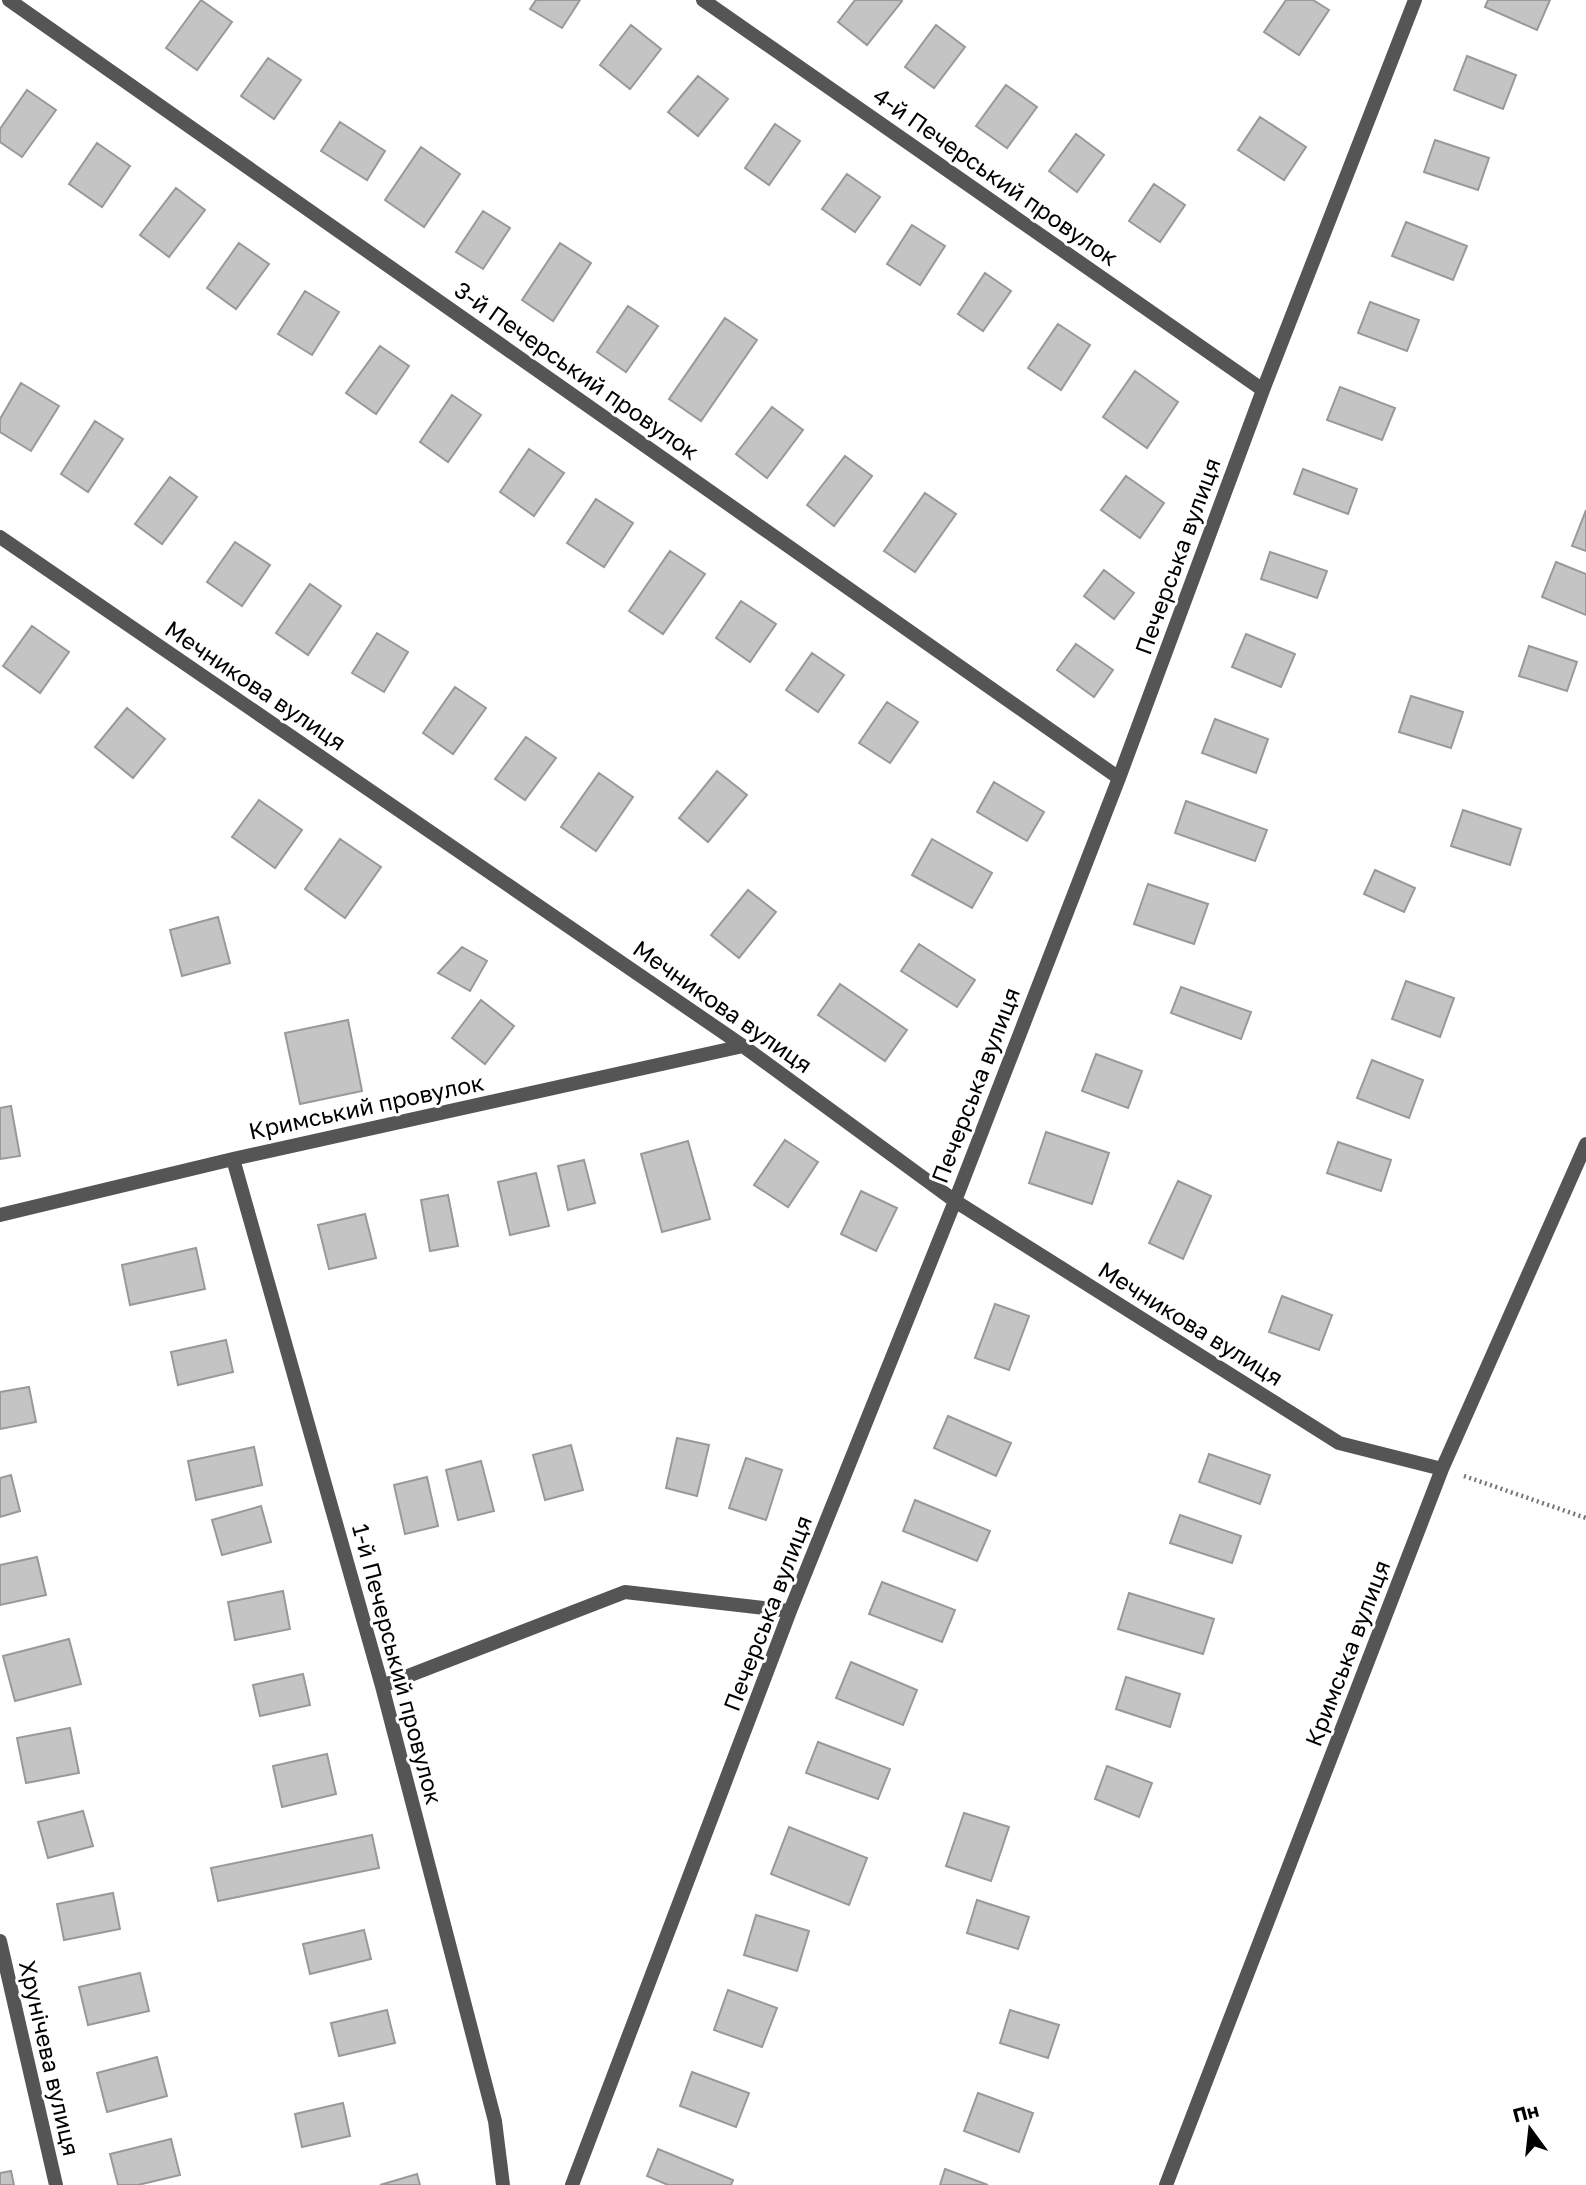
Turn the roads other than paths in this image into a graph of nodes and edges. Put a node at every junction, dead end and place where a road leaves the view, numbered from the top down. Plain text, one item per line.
1 (9, 0) edge
2 (703, 0) edge
3 (1415, 0) edge
4 (1263, 390) junction
5 (0, 537) edge
6 (1119, 778) junction
7 (743, 1046) junction
8 (1586, 1144) edge
9 (233, 1159) junction
10 (955, 1201) junction
11 (0, 1215) edge
12 (1442, 1468) junction
13 (790, 1611) junction
14 (382, 1686) junction
15 (0, 1941) edge
16 (56, 2185) edge
17 (503, 2185) edge
18 (572, 2185) edge
19 (1166, 2185) edge

1 - 6 street, 3-й Печерський провулок
2 - 4 street, 4-й Печерський провулок
3 - 4 street, Печерська вулиця
4 - 6 street, Печерська вулиця
5 - 7 street, Мечникова вулиця
6 - 10 street, Печерська вулиця
7 - 9 street, Кримський провулок
7 - 10 street, Мечникова вулиця
8 - 12 street, Кримська вулиця
9 - 11 street, Кримський провулок
9 - 14 street, 1-й Печерський провулок
10 - 12 street, Мечникова вулиця
10 - 13 street, Печерська вулиця
12 - 19 street, Кримська вулиця
13 - 14 street
13 - 18 street, Печерська вулиця
14 - 17 street, 1-й Печерський провулок
15 - 16 street, Хрунічева вулиця

